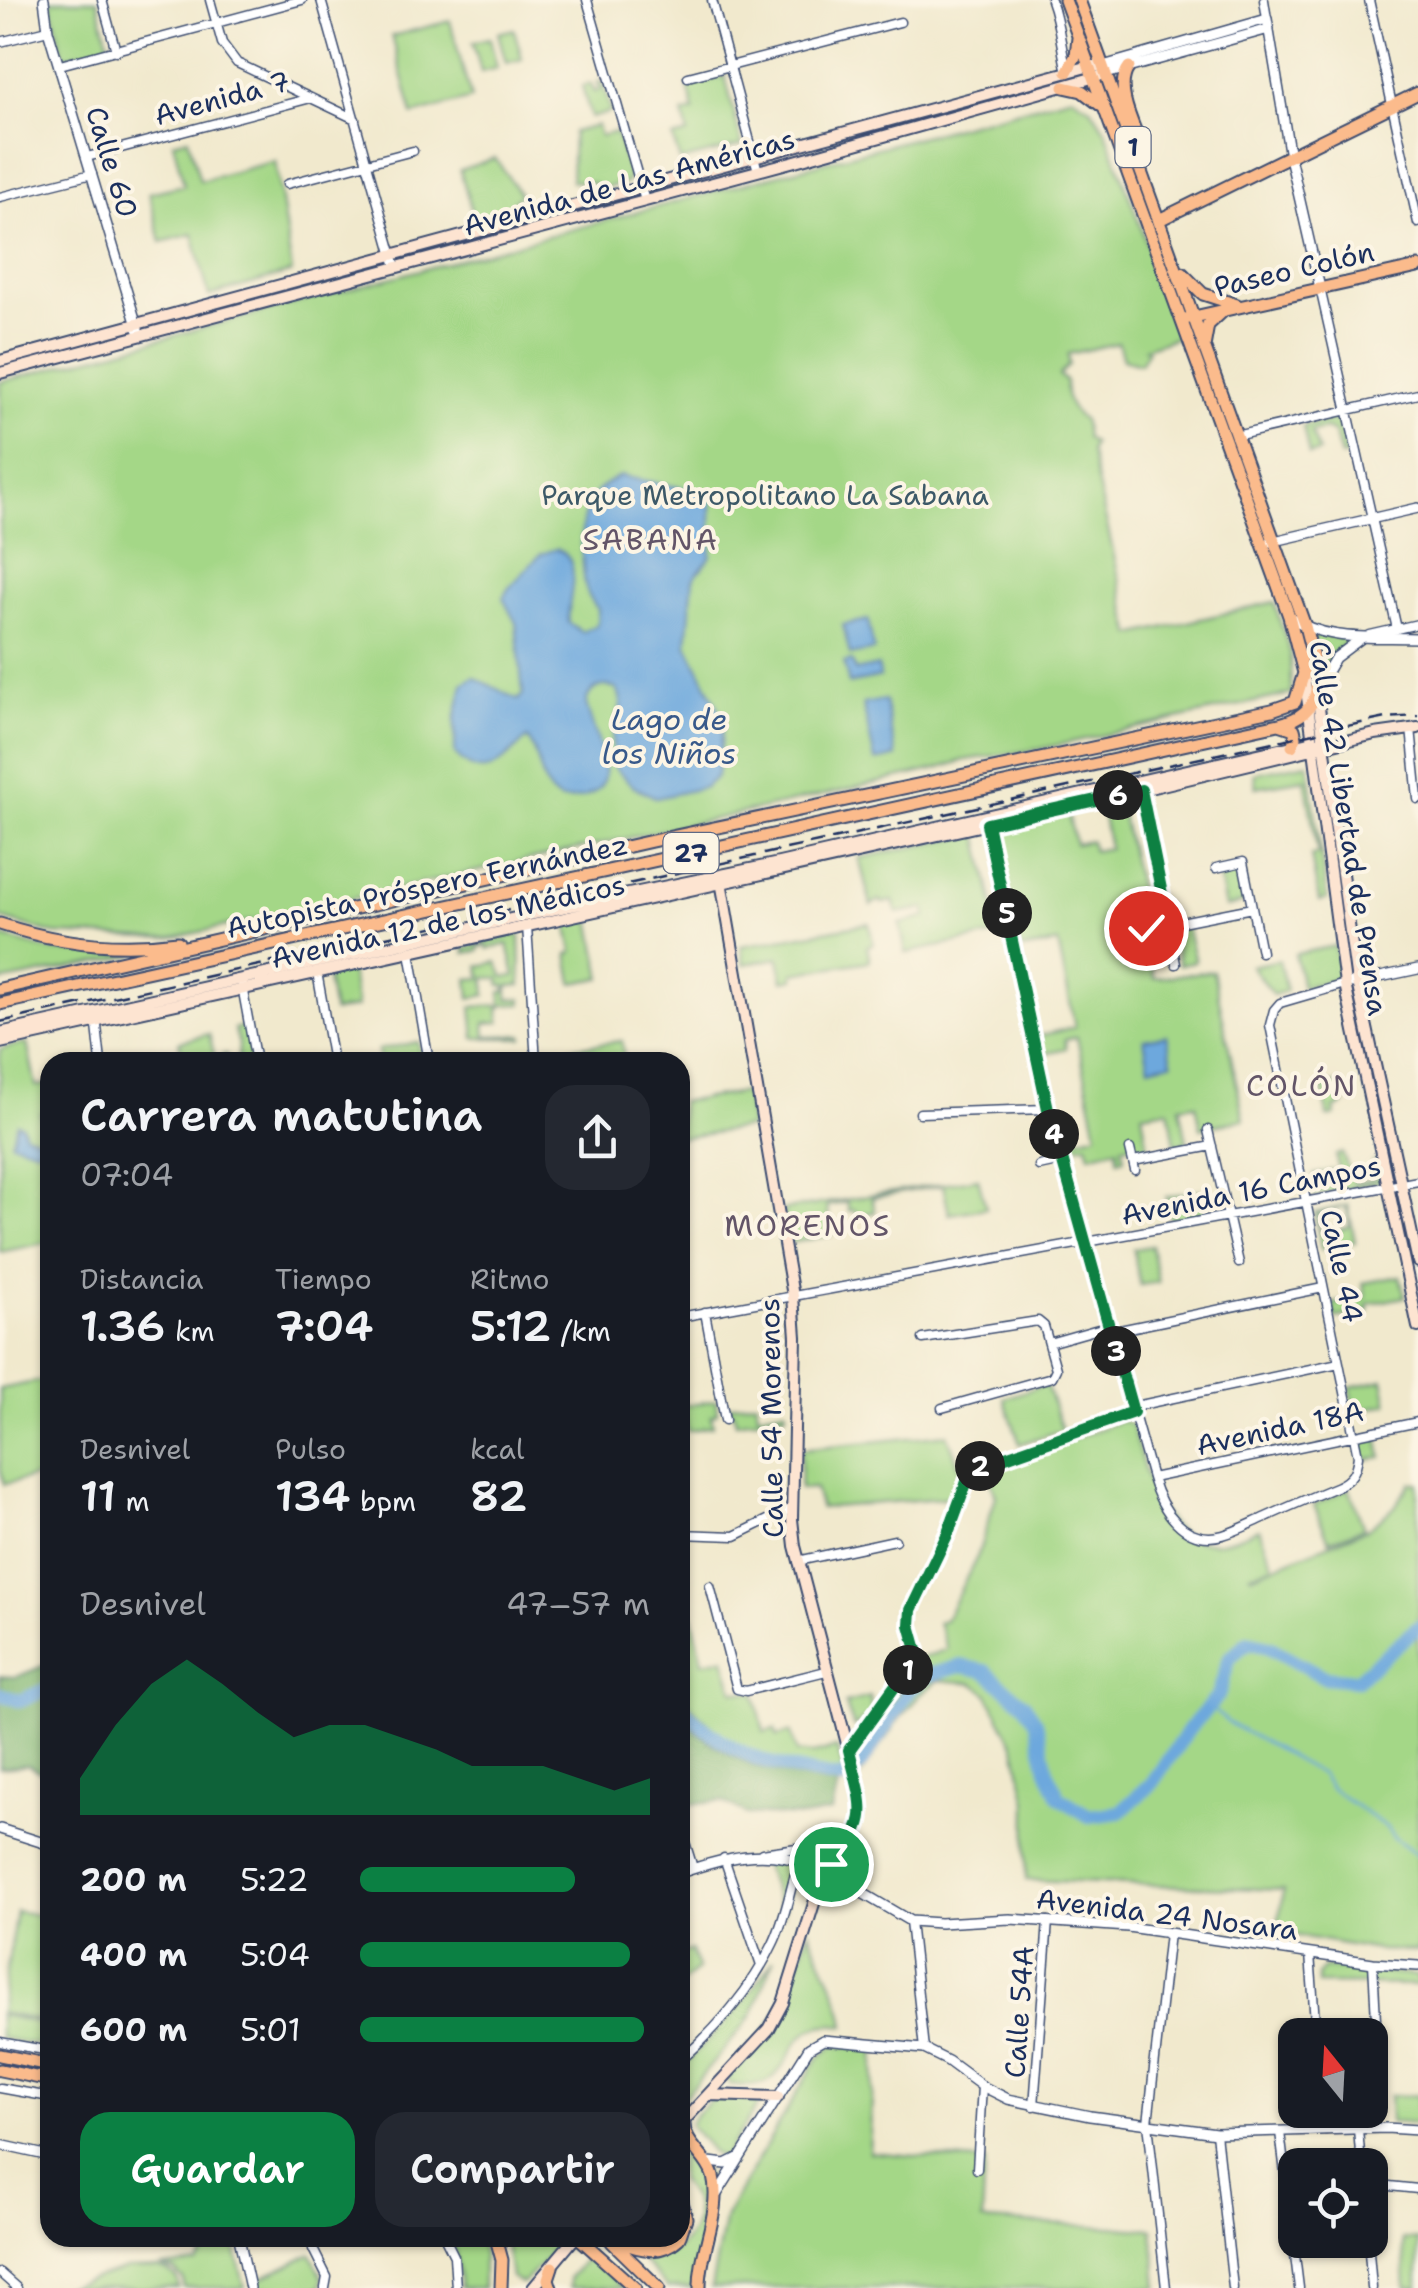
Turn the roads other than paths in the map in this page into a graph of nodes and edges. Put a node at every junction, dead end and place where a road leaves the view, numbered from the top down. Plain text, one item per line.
1 (44, 0) edge
2 (102, 0) edge
3 (210, 0) edge
4 (302, 0) edge
5 (321, 0) edge
6 (588, 0) edge
7 (712, 0) edge
8 (1051, 0) edge
9 (1064, 0) edge
10 (1079, 0) edge
11 (1264, 0) edge
12 (1369, 0) edge
13 (900, 22) dead end
14 (216, 24) junction
15 (1268, 24) junction
16 (48, 30) junction
17 (1077, 34) junction
18 (0, 42) edge
19 (116, 51) junction
20 (60, 66) junction
21 (731, 66) junction
22 (1129, 67) junction
23 (1098, 71) junction
24 (1068, 72) junction
25 (688, 77) dead end
26 (1064, 86) junction
27 (1418, 93) edge
28 (311, 98) junction
29 (1392, 106) junction
30 (1106, 112) junction
31 (354, 119) junction
32 (414, 151) dead end
33 (1290, 156) junction
34 (755, 157) junction
35 (87, 158) junction
36 (367, 163) junction
37 (758, 170) junction
38 (92, 174) junction
39 (1144, 176) junction
40 (0, 182) edge
41 (287, 184) dead end
42 (641, 187) junction
43 (2, 197) edge
44 (645, 201) junction
45 (1160, 220) junction
46 (1418, 224) edge
47 (393, 254) junction
48 (1172, 254) junction
49 (1418, 266) edge
50 (396, 267) junction
51 (1320, 288) junction
52 (1241, 306) junction
53 (1225, 310) junction
54 (1186, 318) junction
55 (138, 330) junction
56 (1204, 351) junction
57 (0, 361) edge
58 (0, 373) edge
59 (1418, 394) edge
60 (1349, 410) junction
61 (1235, 436) junction
62 (1418, 508) edge
63 (1372, 518) junction
64 (1269, 543) junction
65 (1289, 616) junction
66 (1418, 624) edge
67 (1305, 626) junction
68 (1396, 629) junction
69 (1365, 636) junction
70 (1418, 638) edge
71 (1304, 673) junction
72 (1317, 690) junction
73 (1310, 709) junction
74 (1279, 724) junction
75 (1414, 728) edge
76 (1319, 745) junction
77 (1292, 746) junction
78 (967, 772) junction
79 (1141, 790) junction
80 (942, 797) junction
81 (1418, 798) edge
82 (986, 820) junction
83 (1216, 868) dead end
84 (482, 880) junction
85 (721, 880) junction
86 (1252, 908) junction
87 (440, 910) junction
88 (0, 924) edge
89 (1168, 924) junction
90 (526, 926) junction
91 (1146, 928) dead end
92 (262, 930) junction
93 (410, 952) junction
94 (1261, 952) dead end
95 (1176, 964) dead end
96 (1418, 969) edge
97 (317, 972) junction
98 (1351, 983) junction
99 (242, 985) junction
100 (0, 989) edge
101 (0, 1004) edge
102 (96, 1017) junction
103 (0, 1033) edge
104 (0, 1043) edge
105 (100, 1052) edge
106 (254, 1052) edge
107 (331, 1052) edge
108 (427, 1052) edge
109 (535, 1052) edge
110 (1048, 1109) junction
111 (920, 1113) dead end
112 (1208, 1130) dead end
113 (1212, 1146) junction
114 (1130, 1149) dead end
115 (1062, 1160) junction
116 (1039, 1166) dead end
117 (1418, 1181) edge
118 (1396, 1185) junction
119 (1306, 1202) junction
120 (1228, 1217) junction
121 (1086, 1244) junction
122 (1418, 1262) edge
123 (1239, 1263) dead end
124 (1323, 1288) junction
125 (793, 1296) junction
126 (705, 1312) junction
127 (690, 1315) edge
128 (1418, 1328) edge
129 (1110, 1329) junction
130 (922, 1339) dead end
131 (1049, 1343) junction
132 (1339, 1363) junction
133 (942, 1408) dead end
134 (1132, 1410) junction
135 (725, 1420) dead end
136 (1418, 1422) edge
137 (1354, 1435) junction
138 (1152, 1478) junction
139 (792, 1508) junction
140 (690, 1534) edge
141 (894, 1540) dead end
142 (798, 1561) junction
143 (710, 1586) dead end
144 (826, 1672) junction
145 (873, 1719) junction
146 (844, 1732) junction
147 (850, 1755) junction
148 (0, 1829) edge
149 (40, 1841) edge
150 (832, 1843) dead end
151 (757, 1854) junction
152 (690, 1856) edge
153 (724, 1858) junction
154 (804, 1863) junction
155 (694, 1868) junction
156 (690, 1869) edge
157 (910, 1921) junction
158 (1048, 1921) junction
159 (1169, 1933) junction
160 (1310, 1954) junction
161 (1373, 1963) junction
162 (762, 1966) junction
163 (1418, 1966) edge
164 (1315, 2018) edge
165 (1376, 2018) edge
166 (0, 2042) edge
167 (920, 2045) junction
168 (40, 2049) edge
169 (690, 2050) edge
170 (0, 2055) edge
171 (40, 2063) edge
172 (0, 2070) edge
173 (40, 2078) edge
174 (982, 2086) junction
175 (0, 2088) edge
176 (709, 2094) junction
177 (40, 2095) edge
178 (778, 2097) junction
179 (1034, 2106) junction
180 (690, 2114) edge
181 (1148, 2123) junction
182 (1358, 2129) junction
183 (1326, 2130) joint
184 (1418, 2130) edge
185 (1280, 2132) junction
186 (1216, 2133) junction
187 (0, 2145) edge
188 (690, 2145) edge
189 (1360, 2148) edge
190 (40, 2154) edge
191 (740, 2156) junction
192 (709, 2162) junction
193 (978, 2169) dead end
194 (1388, 2186) edge
195 (1418, 2189) edge
196 (716, 2196) junction
197 (241, 2247) edge
198 (450, 2247) edge
199 (498, 2247) edge
200 (569, 2247) edge
201 (590, 2247) edge
202 (617, 2247) edge
203 (638, 2247) edge
204 (668, 2247) edge
205 (313, 2249) dead end
206 (1368, 2258) edge
207 (552, 2268) junction
208 (0, 2273) edge
209 (501, 2282) edge
210 (250, 2283) edge
211 (1369, 2286) edge
212 (17, 2288) edge
213 (325, 2288) edge
214 (456, 2288) edge
215 (510, 2288) edge
216 (532, 2288) edge
217 (551, 2288) edge
218 (635, 2288) edge
219 (659, 2288) edge
220 (700, 2288) edge
221 (1166, 2288) edge
222 (1233, 2288) edge
223 (1300, 2288) edge

1 - 16 street, Calle 60
2 - 19 street
3 - 14 street
4 - 14 street
5 - 31 street
6 - 42 street
7 - 21 street
8 - 24 street
9 - 17 highway, 1
10 - 23 highway, 1
11 - 15 street
12 - 29 street
13 - 21 street
14 - 19 street
14 - 28 street
15 - 22 street, Avenida de Las Américas
15 - 23 street, Avenida de Las Américas
15 - 33 street
16 - 18 street
16 - 20 street, Calle 60
17 - 23 highway, 1
17 - 24 highway
19 - 20 street
20 - 35 street, Calle 60
21 - 25 street
21 - 34 street
22 - 23 street, Avenida de Las Américas
22 - 39 highway
23 - 24 main road, Avenida de Las Américas
23 - 26 main road, Avenida de Las Américas
23 - 30 highway, Calle 42 Libertad de Prensa / 1
23 - 39 highway, Calle 42 Libertad de Prensa / 1
24 - 34 main road, Avenida de Las Américas
26 - 30 highway
26 - 37 main road, Avenida de Las Américas
27 - 29 highway
28 - 31 street
28 - 35 street, Avenida 7
29 - 33 highway
29 - 46 street
30 - 54 highway, Calle 42 Libertad de Prensa / 1
31 - 36 street
32 - 36 street
33 - 45 highway
33 - 51 street
34 - 37 street
34 - 42 main road, Avenida de Las Américas
35 - 38 street, Calle 60
36 - 41 street
36 - 47 street
37 - 44 main road, Avenida de Las Américas
38 - 43 street
38 - 55 street, Calle 60
39 - 45 highway, Calle 42 Libertad de Prensa / 1
40 - 43 street
42 - 44 street
42 - 47 main road, Avenida de Las Américas
44 - 50 main road, Avenida de Las Américas
45 - 48 highway, Calle 42 Libertad de Prensa / 1
47 - 50 street
47 - 55 main road, Avenida de Las Américas
48 - 52 highway
48 - 54 highway, Calle 42 Libertad de Prensa / 1
49 - 51 highway, Paseo Colón
50 - 55 main road, Avenida de Las Américas
51 - 52 highway, Paseo Colón
51 - 60 street
52 - 53 highway, Paseo Colón
53 - 54 highway, Paseo Colón
53 - 56 highway
54 - 56 highway, Calle 42 Libertad de Prensa
54 - 64 highway, Calle 42 Libertad de Prensa
55 - 57 main road, Avenida de Las Américas
55 - 58 main road, Avenida de Las Américas
56 - 61 highway, Calle 42 Libertad de Prensa
59 - 60 street
60 - 61 street
60 - 63 street
61 - 64 highway, Calle 42 Libertad de Prensa
62 - 63 street
63 - 64 street
63 - 68 street
64 - 65 highway, Calle 42 Libertad de Prensa
64 - 67 highway, Calle 42 Libertad de Prensa
65 - 67 street
65 - 71 highway, Calle 42 Libertad de Prensa
66 - 68 street
67 - 69 street
67 - 72 highway, Calle 42 Libertad de Prensa
68 - 69 street
69 - 70 street
69 - 72 street
71 - 73 main road, Calle 42 Libertad de Prensa
71 - 78 highway, Autopista Próspero Fernández / 27
72 - 73 highway
72 - 76 main road, Calle 42 Libertad de Prensa
73 - 74 highway, Autopista Próspero Fernández / 27
73 - 76 main road, Calle 42 Libertad de Prensa
74 - 77 highway
74 - 80 highway, Autopista Próspero Fernández / 27
75 - 76 main road, Avenida 12 de los Médicos
75 - 81 street
76 - 77 main road, Avenida 12 de los Médicos
76 - 79 main road, Avenida 12 de los Médicos
76 - 98 main road, Calle 42 Libertad de Prensa
77 - 82 main road, Avenida 12 de los Médicos
78 - 80 highway
78 - 84 highway, Autopista Próspero Fernández / 27
79 - 82 main road, Avenida 12 de los Médicos
79 - 89 street
80 - 87 highway, Autopista Próspero Fernández / 27
82 - 85 main road, Avenida 12 de los Médicos
82 - 110 street
83 - 86 street
84 - 87 highway
84 - 92 highway, Autopista Próspero Fernández / 27
85 - 90 main road, Avenida 12 de los Médicos
85 - 99 main road, Avenida 12 de los Médicos
85 - 125 main road, Calle 54 Morenos
86 - 89 street
86 - 94 street
87 - 101 highway, Autopista Próspero Fernández / 27
88 - 92 highway
89 - 91 street
89 - 95 street
90 - 93 main road, Avenida 12 de los Médicos
90 - 109 street
92 - 100 highway, Autopista Próspero Fernández / 27
93 - 97 main road, Avenida 12 de los Médicos
93 - 108 street
96 - 98 street
97 - 99 main road, Avenida 12 de los Médicos
97 - 107 street
98 - 118 main road, Calle 42 Libertad de Prensa
98 - 119 street, Calle 44
99 - 102 main road, Avenida 12 de los Médicos
99 - 106 street
102 - 103 main road, Avenida 12 de los Médicos
102 - 104 main road, Avenida 12 de los Médicos
102 - 105 street
110 - 111 street
110 - 115 street
112 - 113 street
113 - 114 street
113 - 120 street
115 - 116 street
115 - 121 street
117 - 118 street, Avenida 16 Campos
118 - 119 street, Avenida 16 Campos
118 - 122 main road, Calle 42 Libertad de Prensa
118 - 128 main road, Calle 42 Libertad de Prensa
119 - 120 street, Avenida 16 Campos
119 - 124 street, Calle 44
120 - 121 street, Avenida 16 Campos
120 - 123 street
121 - 125 street, Avenida 16 Campos
121 - 129 street
124 - 129 street
124 - 132 street, Calle 44
125 - 126 street, Avenida 16 Campos
125 - 139 main road, Calle 54 Morenos
126 - 127 street, Avenida 16 Campos
126 - 135 street
129 - 131 street
129 - 134 street
130 - 131 street
131 - 133 street
132 - 134 street
132 - 137 street, Calle 44
134 - 138 street
134 - 145 street
136 - 137 street, Avenida 18A
137 - 138 street, Avenida 18A
137 - 138 street, Calle 44
139 - 140 street
139 - 142 main road, Calle 54 Morenos
141 - 142 street
142 - 144 main road, Calle 54 Morenos
143 - 144 street
144 - 146 main road, Calle 54 Morenos
145 - 146 street
145 - 147 street
146 - 147 main road, Calle 54 Morenos
147 - 176 main road, Calle 54 Morenos
148 - 149 street
150 - 151 street
151 - 153 street
151 - 154 street
152 - 155 street
153 - 155 street
153 - 162 street
154 - 157 street, bridge
154 - 162 street
155 - 156 street
157 - 158 street, Avenida 24 Nosara
157 - 167 street
158 - 159 street, Avenida 24 Nosara
158 - 179 street, Calle 54A
159 - 160 street, Avenida 24 Nosara
159 - 181 street
160 - 161 street, Avenida 24 Nosara
160 - 164 street
161 - 163 street, Avenida 24 Nosara
161 - 165 street
162 - 169 street
166 - 168 street
167 - 174 street
167 - 178 street
170 - 171 highway
172 - 173 highway
174 - 179 street
174 - 193 street
175 - 177 street
176 - 178 main road
176 - 180 main road, Calle 54 Morenos
178 - 191 street
179 - 181 street
181 - 186 street
181 - 221 street
182 - 183 street
182 - 184 street
182 - 189 street
183 - 185 street
185 - 186 street
185 - 223 street
186 - 222 street
187 - 190 street
188 - 192 highway
191 - 192 street
191 - 196 street
192 - 196 highway
194 - 195 street
196 - 220 highway
197 - 210 street
198 - 214 street
199 - 209 highway
200 - 207 main road
201 - 218 highway
202 - 219 highway
203 - 204 highway
205 - 213 street
206 - 211 street
207 - 216 main road
207 - 217 highway
208 - 212 street
209 - 215 highway

